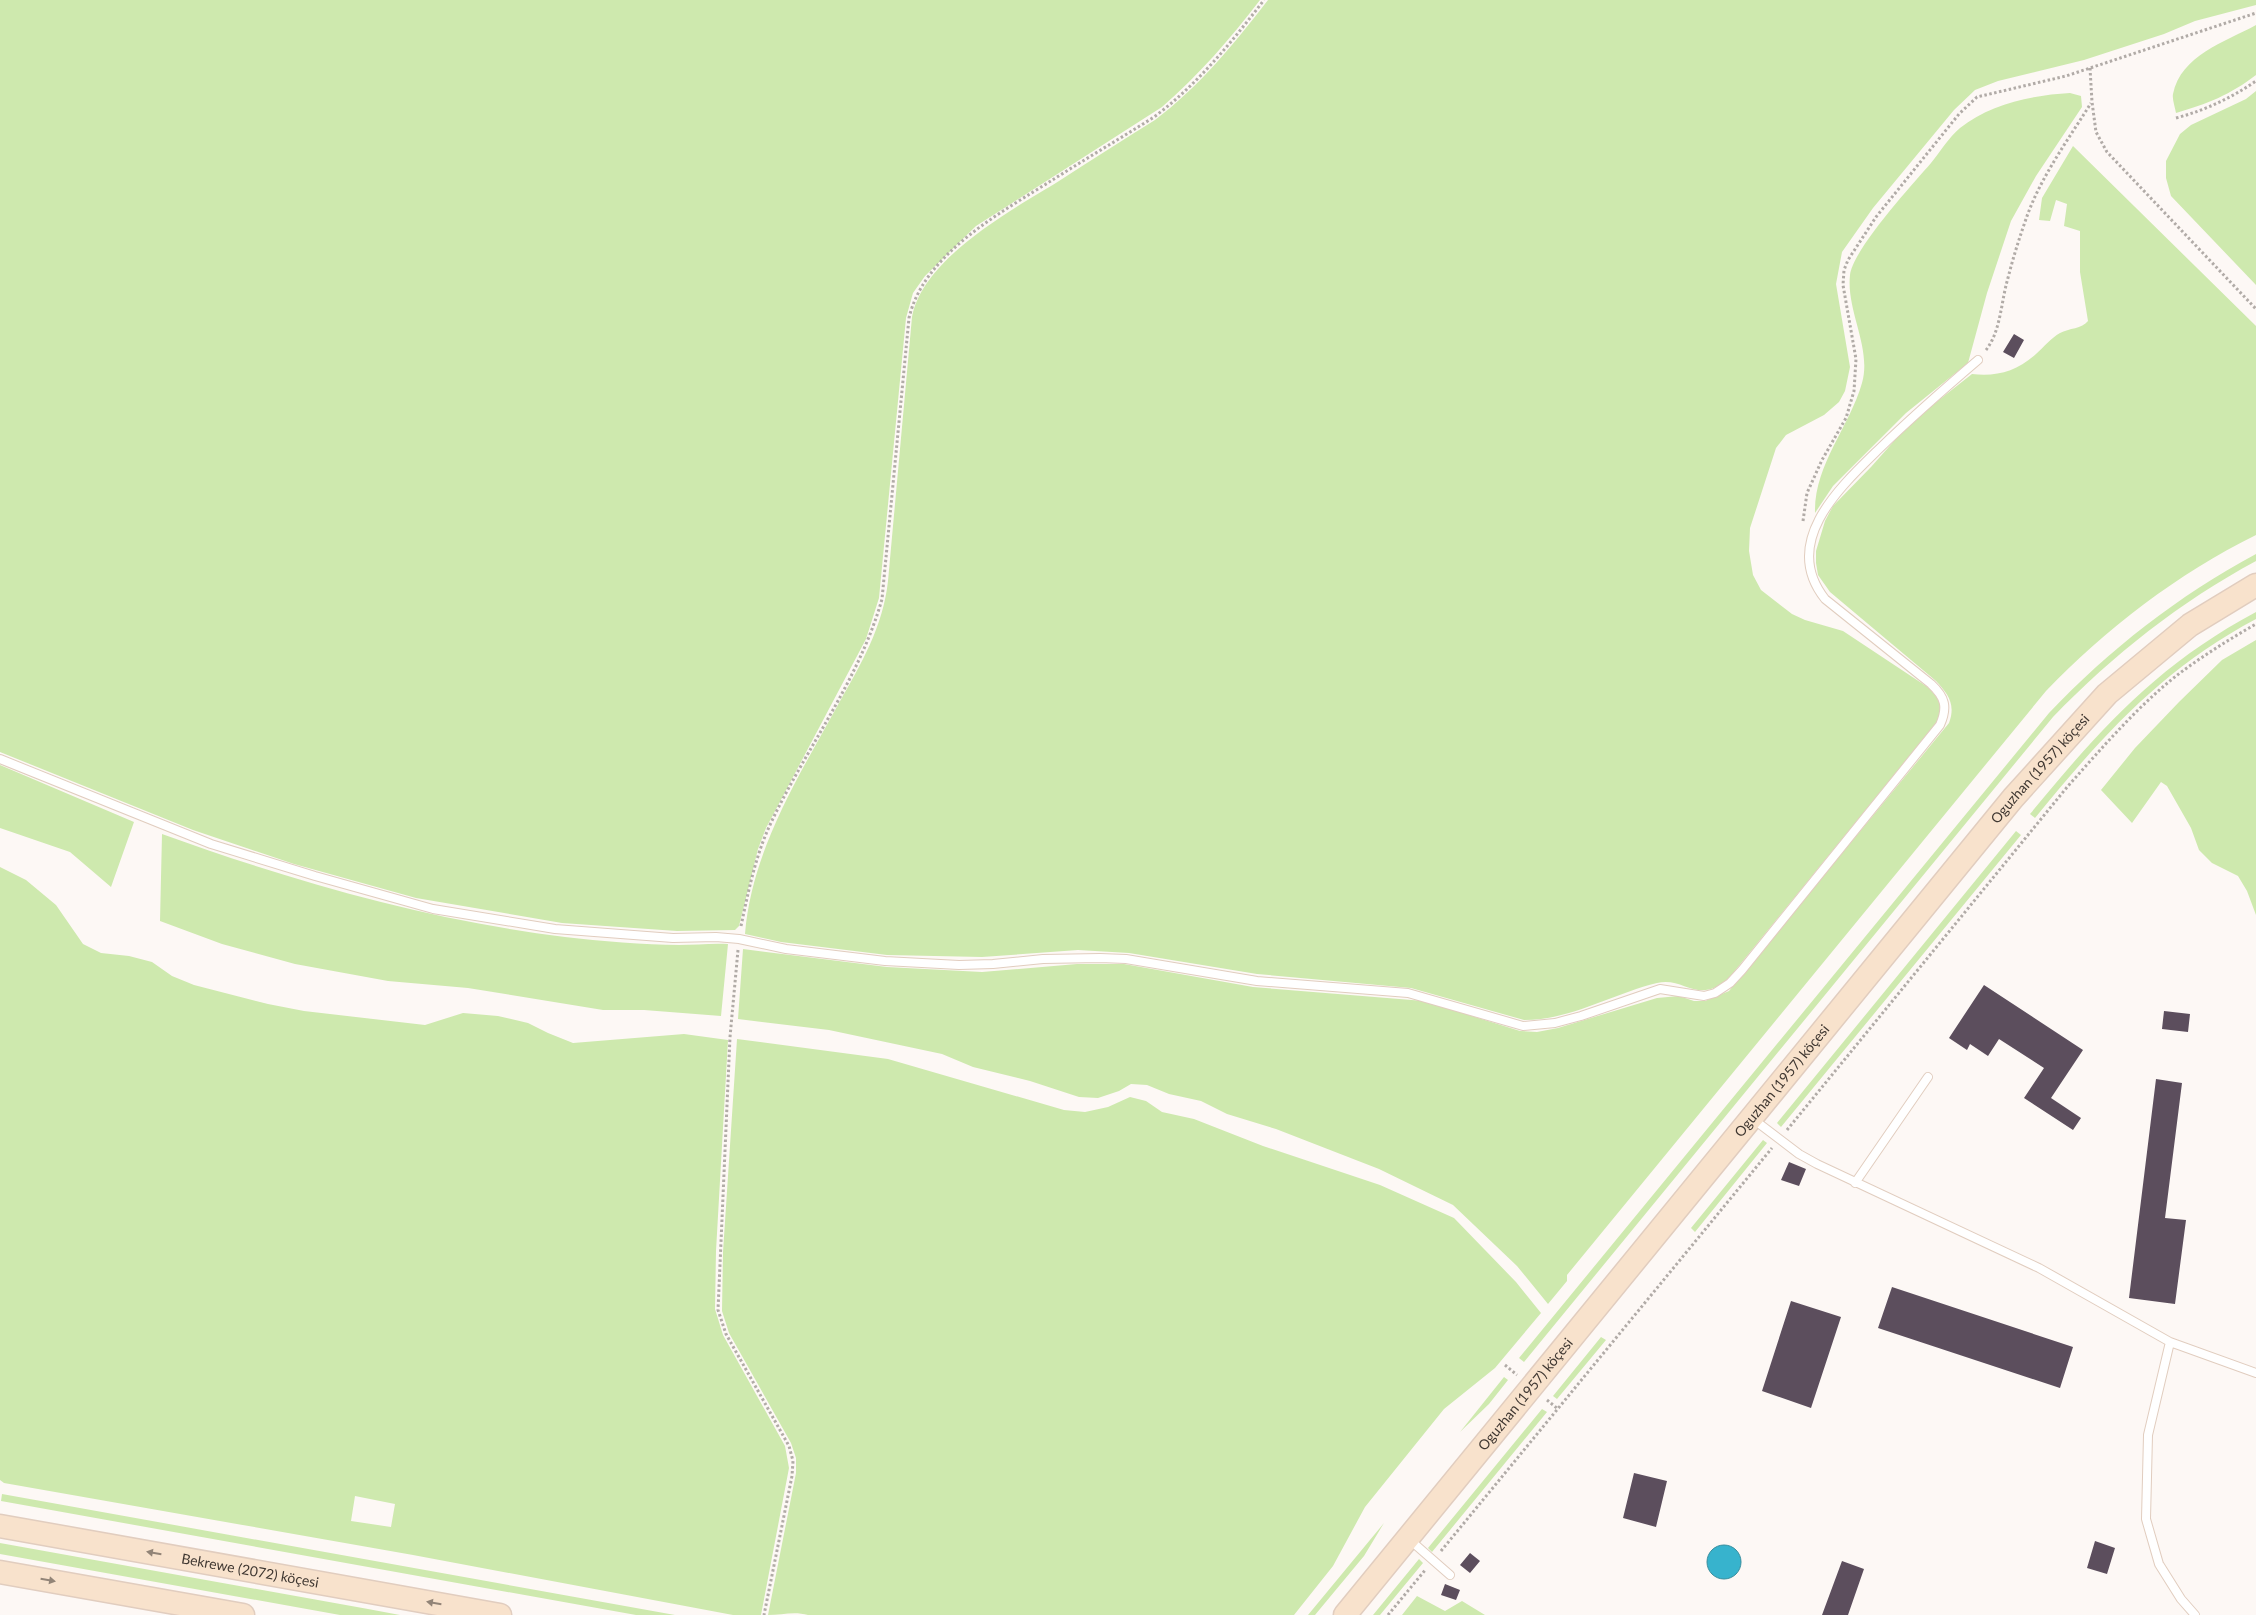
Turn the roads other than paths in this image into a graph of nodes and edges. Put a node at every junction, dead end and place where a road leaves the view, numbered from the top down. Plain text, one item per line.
1 (1978, 360) road end
2 (2256, 585) edge
3 (0, 759) edge
4 (1928, 1077) dead end
5 (1751, 1118) junction
6 (1855, 1183) junction
7 (2170, 1342) junction
8 (2256, 1374) edge
9 (0, 1526) edge
10 (1408, 1538) junction
11 (0, 1572) edge
12 (1450, 1575) dead end
13 (243, 1615) edge
14 (500, 1615) edge
15 (1345, 1615) edge
16 (2195, 1615) edge

1 - 3 lane
2 - 5 main road, Oguzhan (1957) köçesi
4 - 6 lane
5 - 6 lane
5 - 10 main road, Oguzhan (1957) köçesi
6 - 7 lane
7 - 8 lane
7 - 16 lane
14 -> 9 main road, Bekrewe (2072) köçesi
10 - 12 lane
10 - 15 main road, Oguzhan (1957) köçesi
11 -> 13 main road

